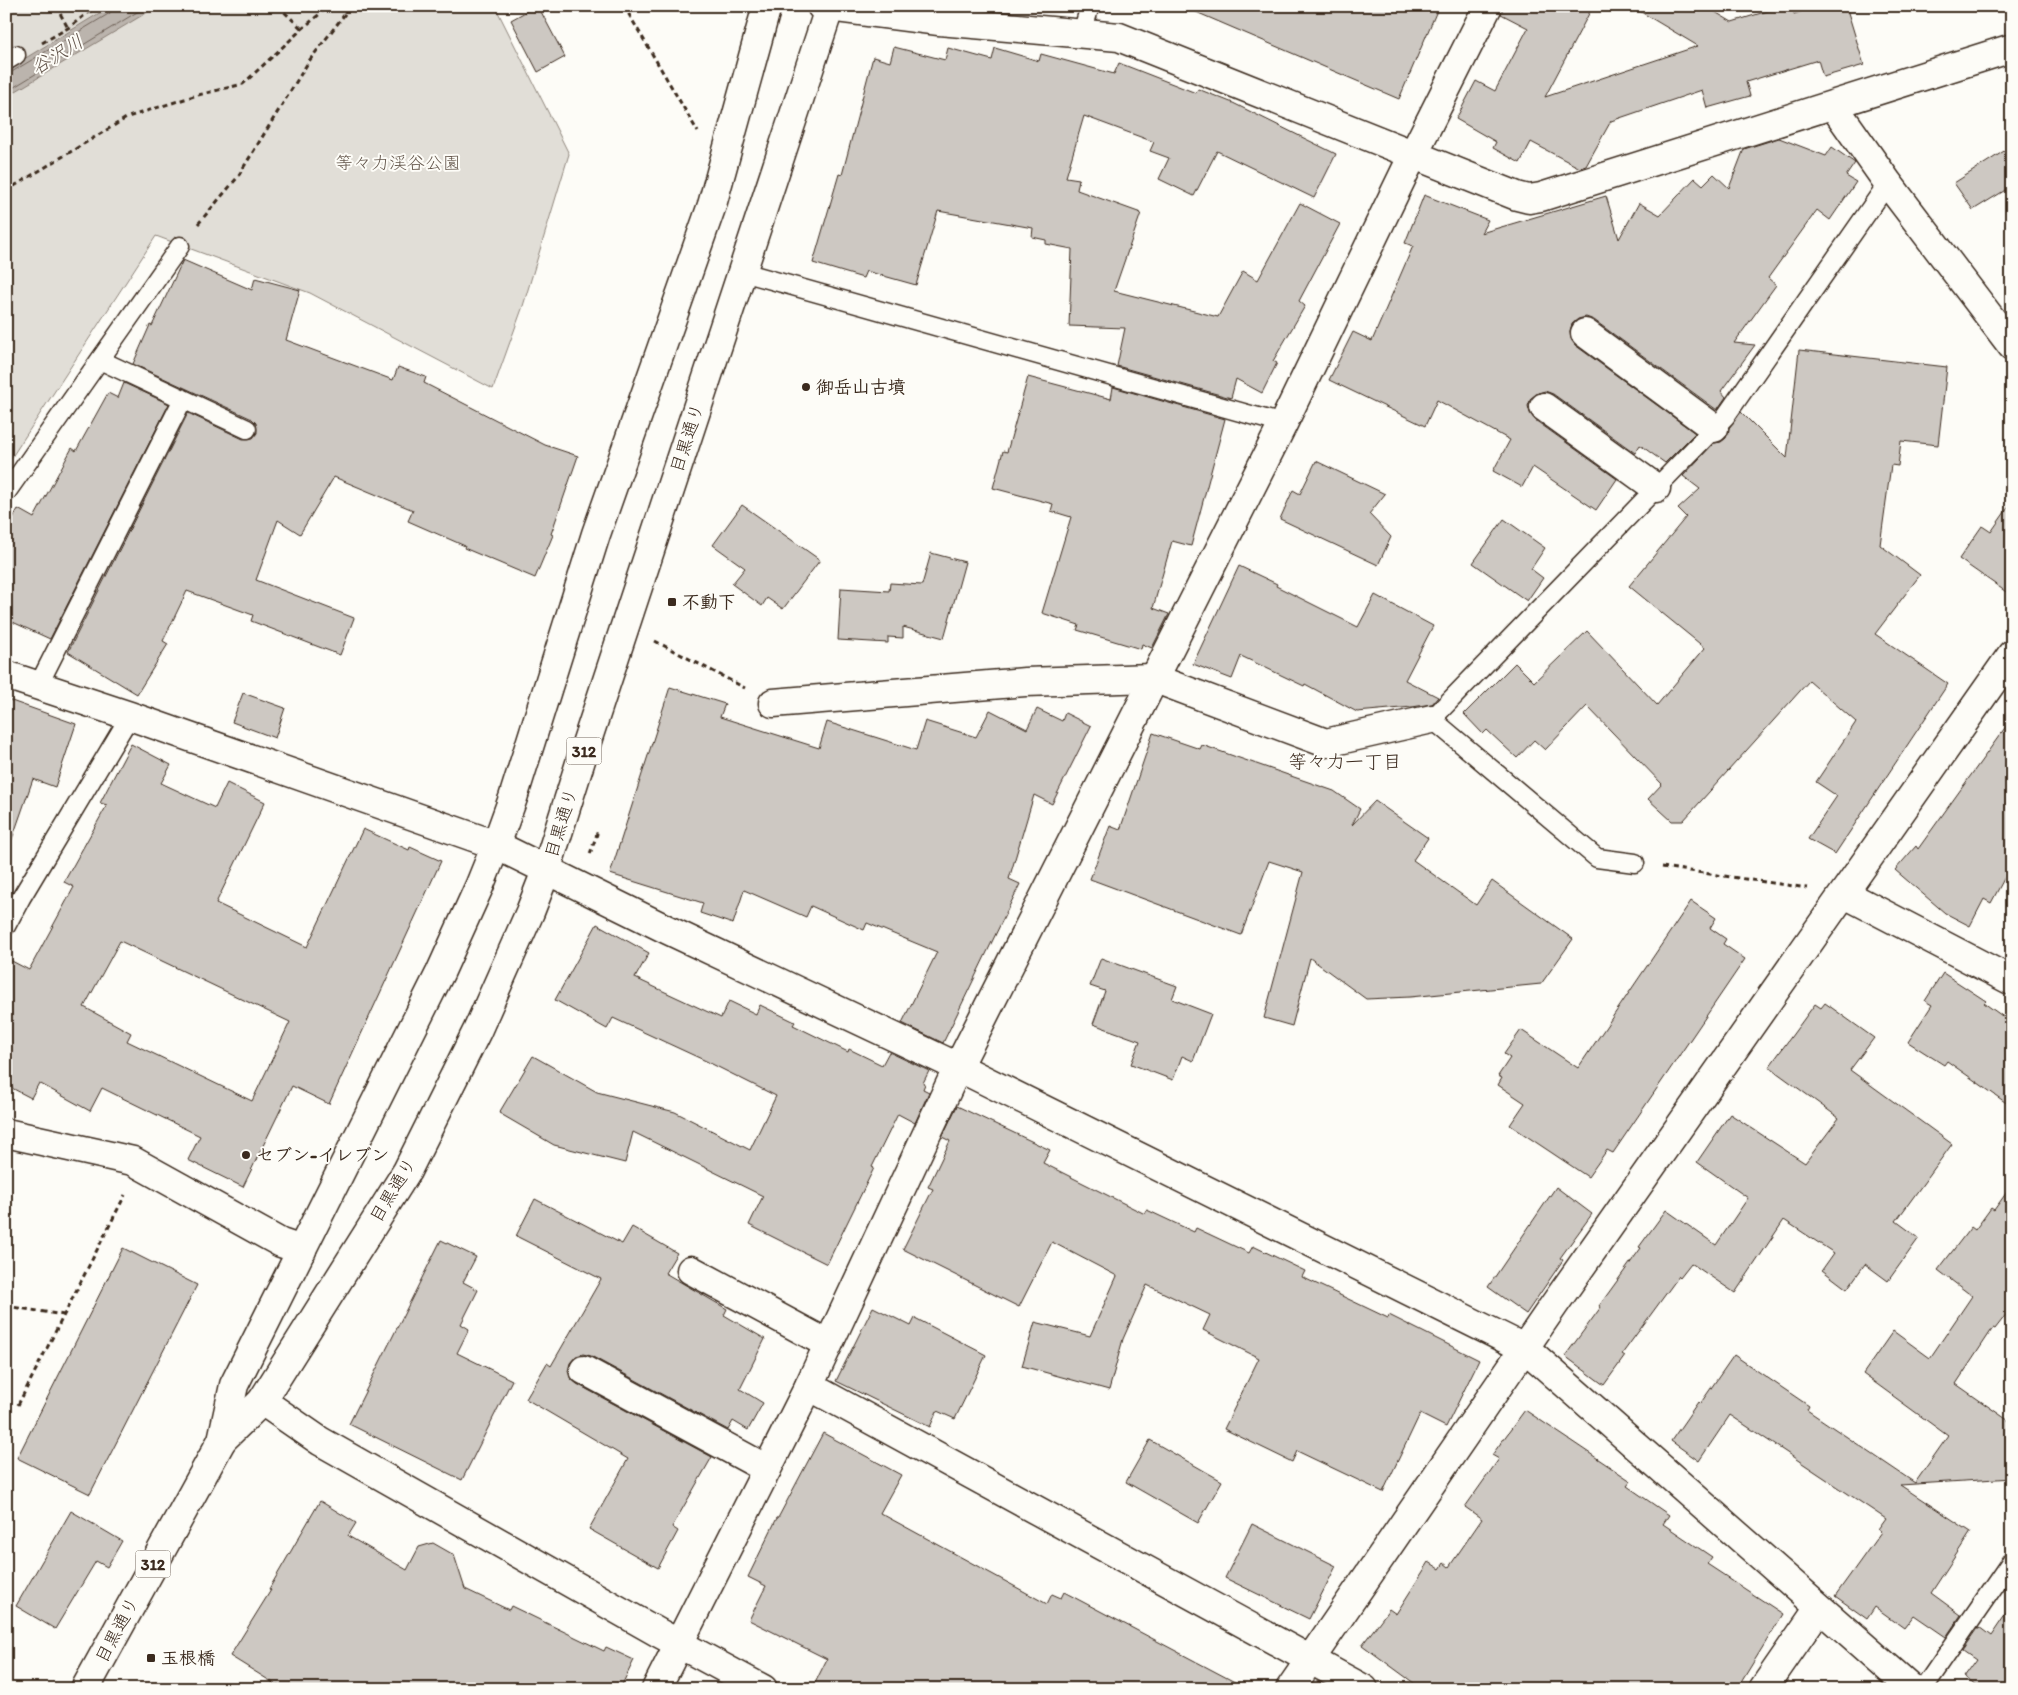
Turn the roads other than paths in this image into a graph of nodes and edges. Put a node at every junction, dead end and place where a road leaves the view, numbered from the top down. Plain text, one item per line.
1 (767, 6) edge
2 (1090, 6) edge
3 (1488, 6) edge
4 (827, 7) edge
5 (940, 14) edge
6 (1082, 33) junction
7 (2012, 48) edge
8 (1833, 105) junction
9 (1413, 155) junction
10 (1888, 183) junction
11 (180, 246) road end
12 (743, 272) junction
13 (1585, 332) dead end
14 (2012, 346) edge
15 (100, 360) junction
16 (183, 399) junction
17 (1544, 407) dead end
18 (1282, 424) junction
19 (1714, 428) junction
20 (247, 429) dead end
21 (1656, 488) junction
22 (6, 493) edge
23 (2012, 654) edge
24 (6, 675) edge
25 (1153, 678) junction
26 (38, 686) junction
27 (773, 703) road end
28 (130, 716) junction
29 (1432, 719) junction
30 (496, 845) junction
31 (1634, 862) road end
32 (546, 871) junction
33 (1845, 894) junction
34 (6, 926) edge
35 (2012, 981) edge
36 (958, 1068) junction
37 (6, 1133) edge
38 (302, 1250) junction
39 (691, 1270) dead end
40 (828, 1344) junction
41 (1526, 1349) junction
42 (584, 1370) dead end
43 (809, 1386) junction
44 (262, 1401) junction
45 (222, 1440) junction
46 (767, 1469) junction
47 (2012, 1560) edge
48 (1819, 1608) junction
49 (679, 1643) junction
50 (1310, 1659) junction
51 (85, 1689) edge
52 (656, 1689) edge
53 (762, 1689) edge
54 (1290, 1689) edge
55 (1364, 1689) edge
56 (1763, 1689) edge
57 (1912, 1689) edge
58 (1923, 1689) edge

1 - 30 street, 目黒通り / 312
2 - 6 lane
3 - 9 street
4 - 5 street
4 - 12 street, 目黒通り / 312
5 - 6 street
6 - 9 street
7 - 8 street
8 - 9 street
8 - 10 street
9 - 18 street
10 - 14 street
10 - 19 lane
11 - 15 lane
12 - 18 lane
12 - 32 street, 目黒通り / 312
13 - 19 street
15 - 16 lane
15 - 22 lane
16 - 20 lane
16 - 26 lane
17 - 21 street
18 - 25 street
19 - 21 lane
21 - 29 lane
23 - 33 street
24 - 26 street
25 - 27 street
25 - 29 street
25 - 36 street
26 - 28 street
28 - 30 street
28 - 34 lane
29 - 31 lane
30 - 32 street
30 - 38 street, 目黒通り / 312
32 - 36 street
32 - 44 street, 目黒通り / 312
33 - 35 street
33 - 41 street
36 - 40 street
36 - 41 street
37 - 38 street
38 - 45 street, 目黒通り / 312
39 - 40 street
40 - 43 street
41 - 48 street
41 - 50 street
42 - 46 street
43 - 46 street
43 - 50 street
44 - 45 street, 目黒通り / 312
44 - 49 street
45 - 51 street, 目黒通り / 312
46 - 49 street
47 - 58 lane
48 - 56 street
48 - 57 street
49 - 52 street
49 - 53 street
50 - 54 street
50 - 55 street

